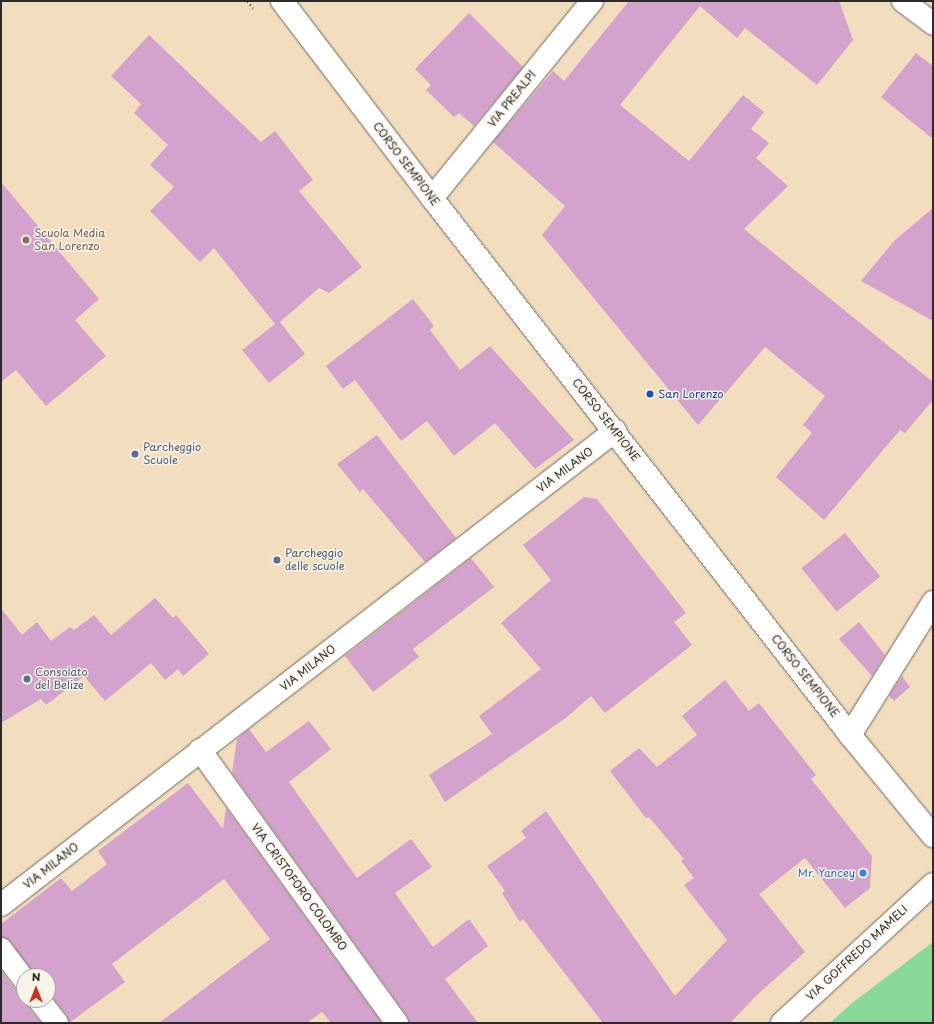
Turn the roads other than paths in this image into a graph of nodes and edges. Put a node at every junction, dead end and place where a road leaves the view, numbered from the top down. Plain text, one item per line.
1 (282, 1) edge
2 (592, 1) edge
3 (903, 1) edge
4 (933, 24) edge
5 (432, 198) junction
6 (615, 431) junction
7 (933, 602) edge
8 (850, 735) junction
9 (200, 750) junction
10 (933, 836) edge
11 (933, 884) edge
12 (1, 904) edge
13 (1, 949) edge
14 (16, 969) edge
15 (45, 1008) edge
16 (57, 1023) edge
17 (397, 1023) edge
18 (782, 1023) edge

1 - 5 street, CORSO SEMPIONE
2 - 5 street, VIA PREALPI
3 - 4 street
5 - 6 street, CORSO SEMPIONE
6 - 8 street, CORSO SEMPIONE
6 - 9 street, VIA MILANO
7 - 8 street
8 - 10 street, CORSO SEMPIONE
9 - 12 street, VIA MILANO
9 - 17 street, VIA CRISTOFORO COLOMBO
11 - 18 street, VIA GOFFREDO MAMELI
13 - 14 street
15 - 16 street

